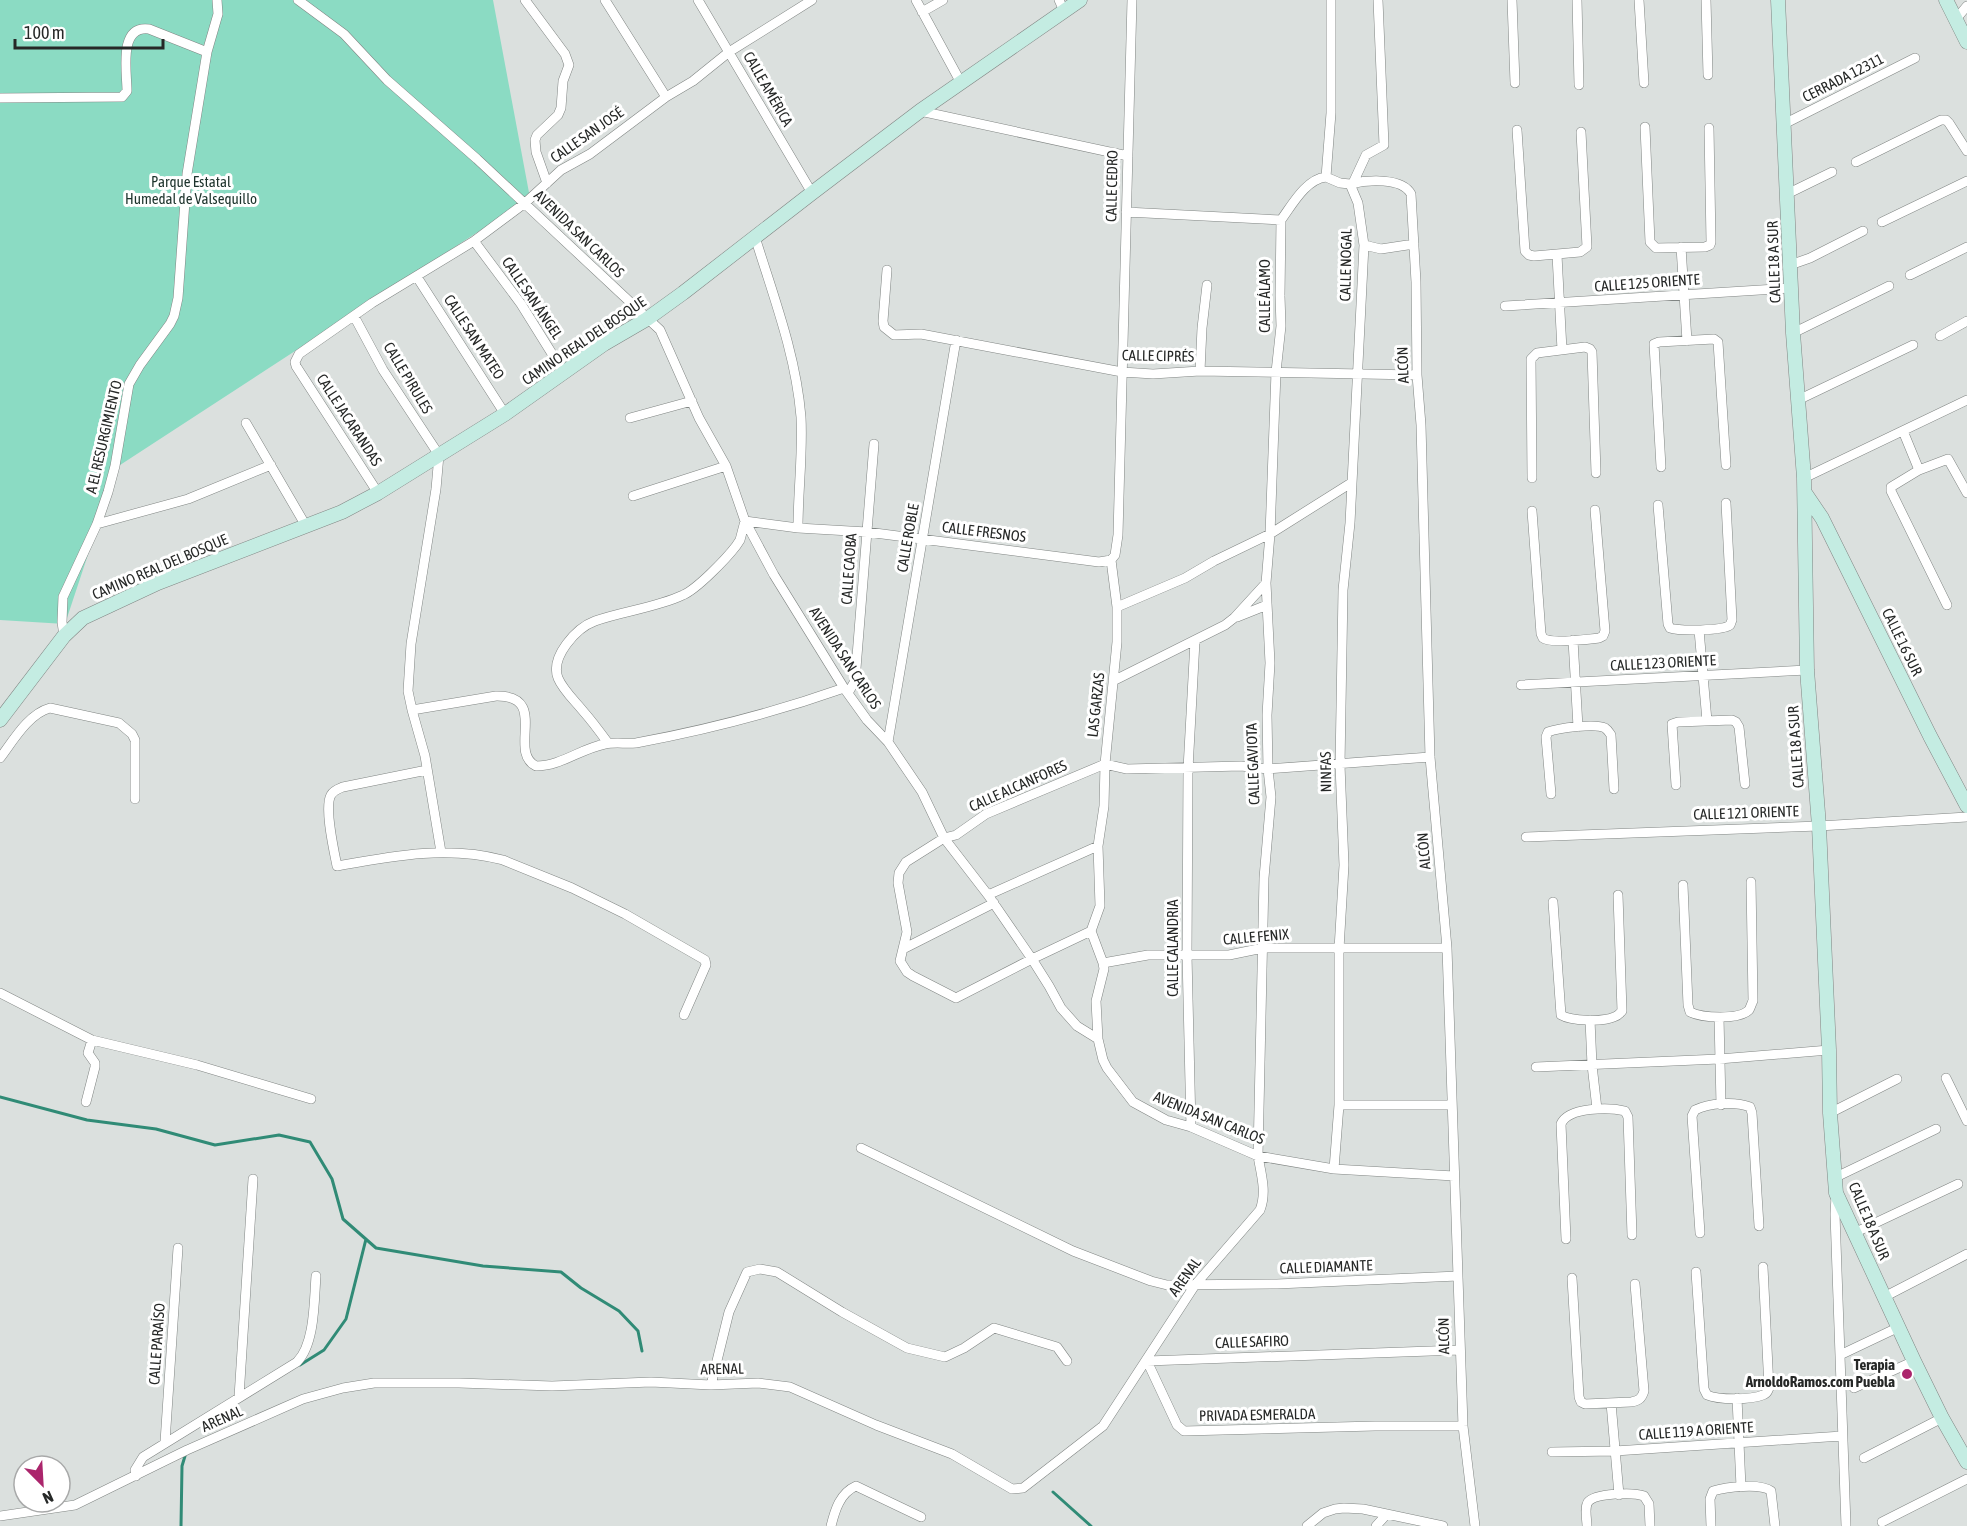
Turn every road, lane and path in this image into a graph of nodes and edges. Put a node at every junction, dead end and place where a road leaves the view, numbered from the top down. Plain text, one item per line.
1 (217, 0) edge
2 (298, 0) edge
3 (525, 0) edge
4 (605, 0) edge
5 (698, 0) edge
6 (812, 0) edge
7 (916, 0) edge
8 (943, 0) edge
9 (1080, 0) edge
10 (1132, 0) edge
11 (1331, 0) edge
12 (1378, 0) edge
13 (1512, 0) edge
14 (1577, 0) edge
15 (1640, 0) edge
16 (1706, 0) edge
17 (1778, 0) edge
18 (1946, 0) edge
19 (1062, 6) edge
20 (1967, 6) edge
21 (922, 12) junction
22 (1956, 19) junction
23 (1967, 42) edge
24 (207, 52) junction
25 (729, 52) junction
26 (1916, 58) dead end
27 (1708, 75) dead end
28 (960, 81) junction
29 (1515, 83) dead end
30 (1644, 83) dead end
31 (1579, 84) dead end
32 (666, 97) junction
33 (0, 98) edge
34 (920, 111) junction
35 (1784, 124) junction
36 (1645, 127) dead end
37 (1709, 128) dead end
38 (1517, 130) dead end
39 (1581, 132) dead end
40 (1967, 150) edge
41 (1128, 156) junction
42 (1856, 162) dead end
43 (1832, 172) dead end
44 (1326, 177) junction
45 (1967, 181) edge
46 (547, 183) junction
47 (1352, 183) junction
48 (812, 193) junction
49 (1787, 194) junction
50 (525, 203) junction
51 (1126, 212) junction
52 (1281, 220) junction
53 (1882, 222) dead end
54 (1863, 231) dead end
55 (755, 237) junction
56 (474, 241) junction
57 (1414, 244) junction
58 (1364, 245) junction
59 (1681, 247) junction
60 (1967, 247) edge
61 (1557, 255) junction
62 (1791, 265) junction
63 (887, 270) dead end
64 (1910, 275) dead end
65 (417, 277) junction
66 (1207, 285) dead end
67 (1888, 286) dead end
68 (1791, 288) junction
69 (1685, 295) junction
70 (1560, 304) junction
71 (1505, 306) dead end
72 (354, 316) junction
73 (646, 319) junction
74 (1967, 321) edge
75 (1793, 333) junction
76 (1940, 336) dead end
77 (956, 340) junction
78 (1687, 340) junction
79 (1912, 345) dead end
80 (1562, 350) junction
81 (295, 362) joint
82 (1200, 371) junction
83 (1122, 372) junction
84 (1276, 372) junction
85 (564, 373) junction
86 (1356, 374) junction
87 (1417, 375) junction
88 (1798, 400) junction
89 (1967, 400) edge
90 (692, 401) junction
91 (505, 414) junction
92 (630, 418) dead end
93 (246, 423) dead end
94 (1903, 431) junction
95 (874, 444) dead end
96 (439, 455) junction
97 (271, 465) junction
98 (1726, 465) dead end
99 (726, 466) junction
100 (1661, 467) dead end
101 (1919, 470) junction
102 (1596, 473) dead end
103 (1532, 478) dead end
104 (1804, 478) junction
105 (1351, 483) junction
106 (378, 493) junction
107 (1805, 493) junction
108 (1967, 493) edge
109 (633, 496) dead end
110 (1726, 503) dead end
111 (1658, 504) dead end
112 (1595, 510) dead end
113 (1532, 511) dead end
114 (745, 522) junction
115 (97, 524) junction
116 (306, 526) junction
117 (798, 528) junction
118 (867, 532) junction
119 (1270, 534) junction
120 (923, 539) junction
121 (1111, 560) junction
122 (1266, 583) junction
123 (1267, 605) junction
124 (1947, 605) dead end
125 (1117, 607) junction
126 (1234, 618) junction
127 (1699, 630) junction
128 (64, 636) junction
129 (1573, 640) junction
130 (1195, 641) junction
131 (1807, 670) junction
132 (1702, 677) junction
133 (1113, 681) junction
134 (1577, 682) junction
135 (1521, 685) dead end
136 (846, 691) junction
137 (412, 710) junction
138 (0, 720) edge
139 (1707, 721) junction
140 (1578, 726) junction
141 (888, 742) junction
142 (608, 743) junction
143 (1430, 757) junction
144 (0, 758) edge
145 (1105, 764) junction
146 (1340, 765) junction
147 (1188, 769) junction
148 (1268, 769) junction
149 (427, 770) junction
150 (1745, 784) dead end
151 (1676, 785) dead end
152 (1614, 789) dead end
153 (1551, 794) dead end
154 (135, 799) dead end
155 (1967, 806) edge
156 (1967, 817) edge
157 (1819, 826) junction
158 (1526, 837) dead end
159 (944, 838) junction
160 (1098, 846) junction
161 (441, 852) junction
162 (1751, 882) dead end
163 (1683, 885) dead end
164 (1618, 895) dead end
165 (991, 899) junction
166 (1553, 902) dead end
167 (1091, 931) junction
168 (1263, 948) junction
169 (1448, 948) junction
170 (903, 949) junction
171 (1339, 949) junction
172 (1187, 955) junction
173 (1032, 958) junction
174 (1103, 963) junction
175 (0, 993) edge
176 (684, 1015) dead end
177 (1719, 1017) junction
178 (1590, 1020) junction
179 (1098, 1039) junction
180 (92, 1040) junction
181 (1829, 1050) junction
182 (1719, 1059) junction
183 (1592, 1065) junction
184 (1536, 1067) dead end
185 (1946, 1078) dead end
186 (1897, 1079) dead end
187 (311, 1099) dead end
188 (86, 1102) dead end
189 (1339, 1105) junction
190 (1451, 1105) junction
191 (1721, 1105) junction
192 (1597, 1109) junction
193 (1830, 1113) junction
194 (1967, 1121) edge
195 (1191, 1127) junction
196 (1936, 1129) dead end
197 (861, 1148) dead end
198 (1258, 1156) junction
199 (1334, 1169) junction
200 (1454, 1176) junction
201 (1834, 1178) junction
202 (253, 1179) dead end
203 (1958, 1184) dead end
204 (1836, 1193) junction
205 (1759, 1226) dead end
206 (1700, 1233) dead end
207 (1854, 1233) junction
208 (1632, 1235) dead end
209 (1566, 1239) dead end
210 (178, 1248) dead end
211 (1966, 1257) edge
212 (1762, 1268) dead end
213 (1696, 1272) dead end
214 (316, 1276) dead end
215 (1458, 1276) junction
216 (1572, 1278) dead end
217 (1635, 1284) dead end
218 (1195, 1285) junction
219 (1886, 1296) junction
220 (1899, 1327) junction
221 (1459, 1350) junction
222 (1840, 1355) junction
223 (1067, 1361) dead end
224 (1147, 1361) junction
225 (1914, 1361) junction
226 (711, 1385) junction
227 (1854, 1388) dead end
228 (239, 1397) junction
229 (1737, 1398) junction
230 (1611, 1403) junction
231 (1942, 1418) junction
232 (1462, 1426) junction
233 (1842, 1436) junction
234 (165, 1442) junction
235 (1740, 1444) junction
236 (1615, 1451) junction
237 (1552, 1452) dead end
238 (1864, 1458) dead end
239 (1967, 1462) edge
240 (136, 1476) junction
241 (1967, 1479) edge
242 (1741, 1487) junction
243 (1619, 1495) junction
244 (1386, 1515) junction
245 (0, 1516) edge
246 (921, 1517) dead end
247 (1882, 1522) dead end
248 (831, 1526) edge
249 (1307, 1526) edge
250 (1376, 1526) edge
251 (1443, 1526) edge
252 (1475, 1526) edge
253 (1587, 1526) edge
254 (1650, 1526) edge
255 (1711, 1526) edge
256 (1774, 1526) edge
257 (1846, 1526) edge

1 - 24 street, A EL RESURGIMIENTO
2 - 50 street, AVENIDA SAN CARLOS
3 - 46 street
4 - 32 street
5 - 25 street, CALLE AMÉRICA
6 - 25 street, CALLE SAN JOSÉ
7 - 21 street
8 - 21 street
9 - 19 street, CAMINO REAL DEL BOSQUE
10 - 41 street, CALLE CEDRO
11 - 44 street
12 - 47 street
13 - 29 street
14 - 31 street
15 - 30 street
16 - 27 street
17 - 35 street, CALLE 18 A SUR
18 - 22 street
19 - 28 street, CAMINO REAL DEL BOSQUE
20 - 22 street
21 - 28 street
22 - 23 street
24 - 33 street
24 - 115 street, A EL RESURGIMIENTO
25 - 32 street, CALLE SAN JOSÉ
25 - 48 street, CALLE AMÉRICA
26 - 35 street, CERRADA 12311
28 - 34 street, CAMINO REAL DEL BOSQUE
32 - 46 street, CALLE SAN JOSÉ
34 - 41 street
34 - 48 street, CAMINO REAL DEL BOSQUE
35 - 49 street, CALLE 18 A SUR
36 - 59 street
37 - 59 street
38 - 61 street
39 - 61 street
40 - 42 street
41 - 51 street, CALLE CEDRO
43 - 49 street
44 - 47 street
44 - 52 street
45 - 53 street
46 - 50 street, CALLE SAN JOSÉ
47 - 57 street, ALCÓN
47 - 58 street, CALLE NOGAL
48 - 55 street, CAMINO REAL DEL BOSQUE
49 - 62 street, CALLE 18 A SUR
50 - 56 street, CALLE SAN JOSÉ
50 - 73 street, AVENIDA SAN CARLOS
51 - 52 street
51 - 83 street, CALLE CEDRO
52 - 84 street, CALLE ÁLAMO
54 - 62 street
55 - 73 street, CAMINO REAL DEL BOSQUE
55 - 117 street
56 - 65 street, CALLE SAN JOSÉ
56 - 85 street, CALLE SAN ÁNGEL
57 - 58 street
57 - 87 street, ALCÓN
58 - 86 street, CALLE NOGAL
59 - 69 street
60 - 64 street
61 - 70 street
62 - 68 street, CALLE 18 A SUR
63 - 77 street, CALLE CIPRÉS
65 - 72 street, CALLE SAN JOSÉ
65 - 91 street, CALLE SAN MATEO
66 - 82 street
67 - 75 street
68 - 69 street, CALLE 125 ORIENTE
68 - 75 street, CALLE 18 A SUR
69 - 70 street, CALLE 125 ORIENTE
69 - 78 street
70 - 71 street, CALLE 125 ORIENTE
70 - 80 street
72 - 81 street, CALLE SAN JOSÉ
72 - 96 street, CALLE PIRULES
73 - 85 street, CAMINO REAL DEL BOSQUE
73 - 90 street, AVENIDA SAN CARLOS
74 - 76 street
75 - 88 street, CALLE 18 A SUR
77 - 83 street, CALLE CIPRÉS
77 - 120 street, CALLE ROBLE
78 - 98 street
78 - 100 street
79 - 88 street
80 - 102 street
80 - 103 street
81 - 106 street, CALLE JACARANDAS
82 - 83 street, CALLE CIPRÉS
82 - 84 street, CALLE CIPRÉS
83 - 121 street, LAS GARZAS
84 - 86 street, CALLE CIPRÉS
84 - 119 street, CALLE GAVIOTA
85 - 91 street, CAMINO REAL DEL BOSQUE
86 - 87 street, CALLE CIPRÉS
86 - 105 street, NINFAS
87 - 143 street, ALCÓN
88 - 104 street, CALLE 18 A SUR
89 - 94 street
90 - 92 street
90 - 99 street, AVENIDA SAN CARLOS
91 - 96 street, CAMINO REAL DEL BOSQUE
93 - 97 street
94 - 101 street
94 - 104 street
95 - 118 street, CALLE CAOBA
96 - 106 street, CAMINO REAL DEL BOSQUE
96 - 137 street
97 - 115 street
97 - 116 street
99 - 109 street
99 - 114 street, AVENIDA SAN CARLOS
101 - 108 street
101 - 124 street
104 - 107 street, CALLE 18 A SUR
105 - 119 street
105 - 146 street, NINFAS
106 - 116 street, CAMINO REAL DEL BOSQUE
107 - 131 street, CALLE 18 A SUR
107 - 155 street, CALLE 16 SUR
110 - 127 street
111 - 127 street
112 - 129 street
113 - 129 street
114 - 117 street, CALLE FRESNOS
114 - 136 street, AVENIDA SAN CARLOS
114 - 142 street
115 - 128 street, A EL RESURGIMIENTO
116 - 128 street, CAMINO REAL DEL BOSQUE
117 - 118 street, CALLE FRESNOS
118 - 120 street, CALLE FRESNOS
118 - 136 street, CALLE CAOBA
119 - 122 street, CALLE GAVIOTA
119 - 125 street
120 - 121 street, CALLE FRESNOS
120 - 141 street, CALLE ROBLE
121 - 125 street, LAS GARZAS
122 - 123 street, CALLE GAVIOTA
122 - 126 street
123 - 126 street
123 - 148 street, CALLE GAVIOTA
125 - 133 street, LAS GARZAS
126 - 130 street
127 - 132 street
128 - 138 street, CAMINO REAL DEL BOSQUE
129 - 134 street
130 - 133 street
130 - 147 street, CALLE CALANDRIA
131 - 132 street, CALLE 123 ORIENTE
131 - 157 street, CALLE 18 A SUR
132 - 134 street, CALLE 123 ORIENTE
132 - 139 street
133 - 145 street, LAS GARZAS
134 - 135 street, CALLE 123 ORIENTE
134 - 140 street
136 - 141 street, AVENIDA SAN CARLOS
136 - 142 street
137 - 142 street
137 - 149 street
139 - 150 street
139 - 151 street
140 - 152 street
140 - 153 street
141 - 159 street, AVENIDA SAN CARLOS
143 - 146 street
143 - 169 street, ALCÓN
144 - 154 street
145 - 147 street
145 - 159 street, CALLE ALCANFORES
145 - 160 street, LAS GARZAS
146 - 148 street
146 - 171 street, NINFAS
147 - 148 street
147 - 172 street, CALLE CALANDRIA
148 - 168 street, CALLE GAVIOTA
149 - 161 street
149 - 161 street
156 - 157 street, CALLE 121 ORIENTE
157 - 158 street, CALLE 121 ORIENTE
157 - 181 street, CALLE 18 A SUR
159 - 165 street, AVENIDA SAN CARLOS
159 - 170 street, CALLE ALCANFORES
160 - 165 street
160 - 167 street, LAS GARZAS
161 - 176 street
162 - 177 street
163 - 177 street
164 - 178 street
165 - 170 street
165 - 173 street, AVENIDA SAN CARLOS
166 - 178 street
167 - 173 street
167 - 174 street
168 - 171 street, CALLE FENIX
168 - 172 street, CALLE FENIX
168 - 198 street, CALLE GAVIOTA
169 - 171 street, CALLE FENIX
169 - 190 street, ALCÓN
170 - 173 street
171 - 189 street, NINFAS
172 - 174 street, CALLE FENIX
172 - 195 street, CALLE CALANDRIA
173 - 179 street, AVENIDA SAN CARLOS
174 - 179 street
175 - 180 street
177 - 182 street
178 - 183 street
179 - 195 street, AVENIDA SAN CARLOS
180 - 187 street
180 - 188 street
181 - 182 street
181 - 193 street, CALLE 18 A SUR
182 - 183 street
182 - 191 street
183 - 184 street
183 - 192 street
185 - 194 street
186 - 193 street
189 - 190 street
189 - 199 street, NINFAS
190 - 200 street, ALCÓN
191 - 205 street
191 - 206 street
192 - 208 street
192 - 209 street
193 - 201 street, CALLE 18 A SUR
195 - 198 street, AVENIDA SAN CARLOS
196 - 201 street
197 - 218 street, CALLE DIAMANTE
198 - 199 street, AVENIDA SAN CARLOS
198 - 218 street, ARENAL
199 - 200 street, AVENIDA SAN CARLOS
200 - 215 street, ALCÓN
201 - 204 street, CALLE 18 A SUR
202 - 228 street
203 - 207 street
204 - 207 street, CALLE 18 A SUR
204 - 222 street
207 - 219 street, CALLE 18 A SUR
210 - 234 street, CALLE PARAÍSO
211 - 219 street
212 - 229 street
213 - 229 street
214 - 228 street
215 - 218 street, CALLE DIAMANTE
215 - 221 street, ALCÓN
216 - 230 street
217 - 230 street
218 - 224 street, ARENAL
219 - 220 street, CALLE 18 A SUR
220 - 222 street
220 - 225 street, CALLE 18 A SUR
221 - 224 street, CALLE SAFIRO
221 - 232 street, ALCÓN
222 - 233 street
223 - 226 street
224 - 226 street, ARENAL
224 - 232 street, PRIVADA ESMERALDA
225 - 227 street
225 - 231 street, CALLE 18 A SUR
226 - 240 street, ARENAL
228 - 234 street
229 - 235 street
230 - 236 street
231 - 238 street
231 - 239 street, CALLE 18 A SUR
232 - 252 street, ALCÓN
233 - 235 street, CALLE 119 A ORIENTE
233 - 257 street
234 - 240 street
235 - 236 street, CALLE 119 A ORIENTE
235 - 242 street
236 - 237 street, CALLE 119 A ORIENTE
236 - 243 street
240 - 245 street, ARENAL
241 - 247 street
242 - 255 street
242 - 256 street
243 - 253 street
243 - 254 street
244 - 249 street
244 - 250 street
244 - 251 street
246 - 248 street

